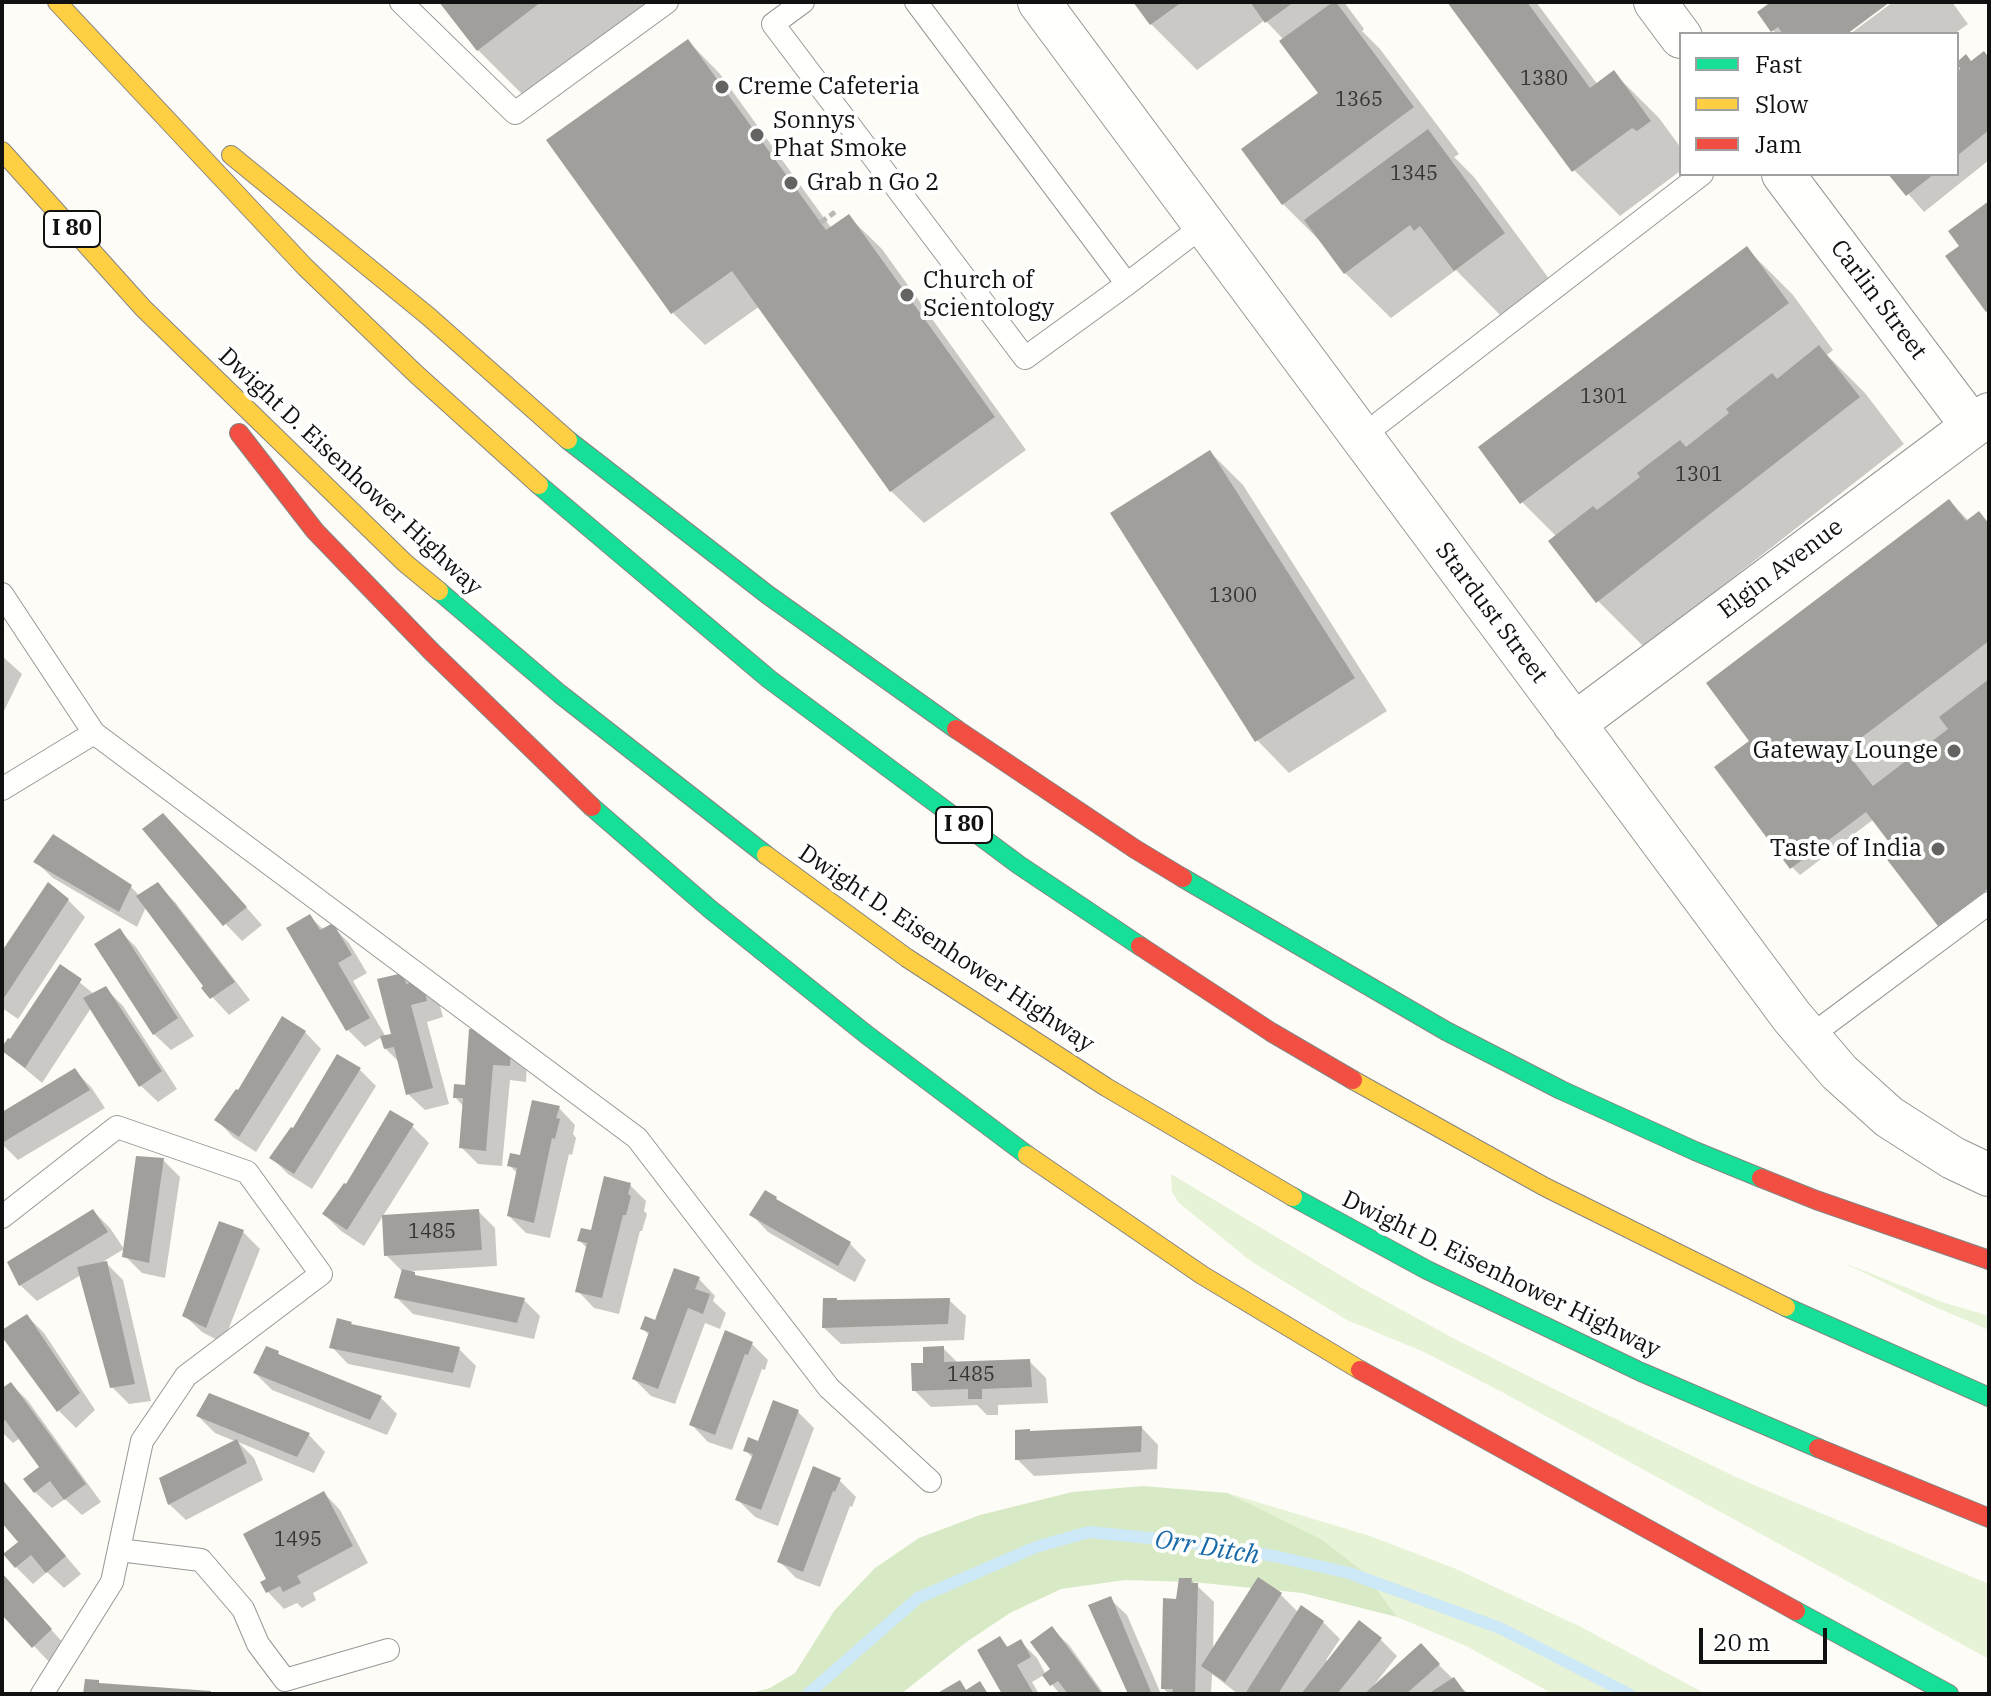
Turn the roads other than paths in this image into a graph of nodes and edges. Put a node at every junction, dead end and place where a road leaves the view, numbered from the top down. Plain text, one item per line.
1 (57, 2) edge
2 (401, 2) edge
3 (667, 2) edge
4 (803, 2) edge
5 (916, 2) edge
6 (1039, 2) edge
7 (1655, 2) edge
8 (1679, 34) edge
9 (90, 40) junction
10 (2, 151) edge
11 (1699, 176) edge
12 (1785, 176) edge
13 (1204, 225) junction
14 (1127, 284) junction
15 (143, 308) junction
16 (1981, 420) edge
17 (1361, 437) junction
18 (2, 594) edge
19 (1574, 724) junction
20 (94, 733) junction
21 (2, 789) edge
22 (1989, 903) edge
23 (1809, 1037) junction
24 (1989, 1175) edge
25 (2, 1217) edge
26 (1989, 1260) edge
27 (1989, 1397) edge
28 (930, 1481) dead end
29 (1989, 1518) edge
30 (119, 1550) junction
31 (388, 1650) dead end
32 (42, 1694) edge
33 (1949, 1694) edge

1 - 9 highway, I 80
2 - 3 lane
4 - 14 lane
5 - 14 lane
6 - 13 street, Stardust Street
7 - 8 street
9 - 26 highway
9 - 27 highway, I 80
10 - 15 highway, Dwight D. Eisenhower Highway / I 80
11 - 17 lane
12 - 16 street, Carlin Street
13 - 14 lane
13 - 17 street, Stardust Street
15 - 29 highway, Dwight D. Eisenhower Highway / I 80
15 - 33 highway
16 - 19 street, Elgin Avenue
17 - 19 street, Stardust Street
18 - 20 lane
19 - 23 street, Stardust Street
20 - 21 lane
20 - 28 lane
22 - 23 lane
23 - 24 street, Stardust Street
25 - 30 lane
30 - 31 lane
30 - 32 lane

